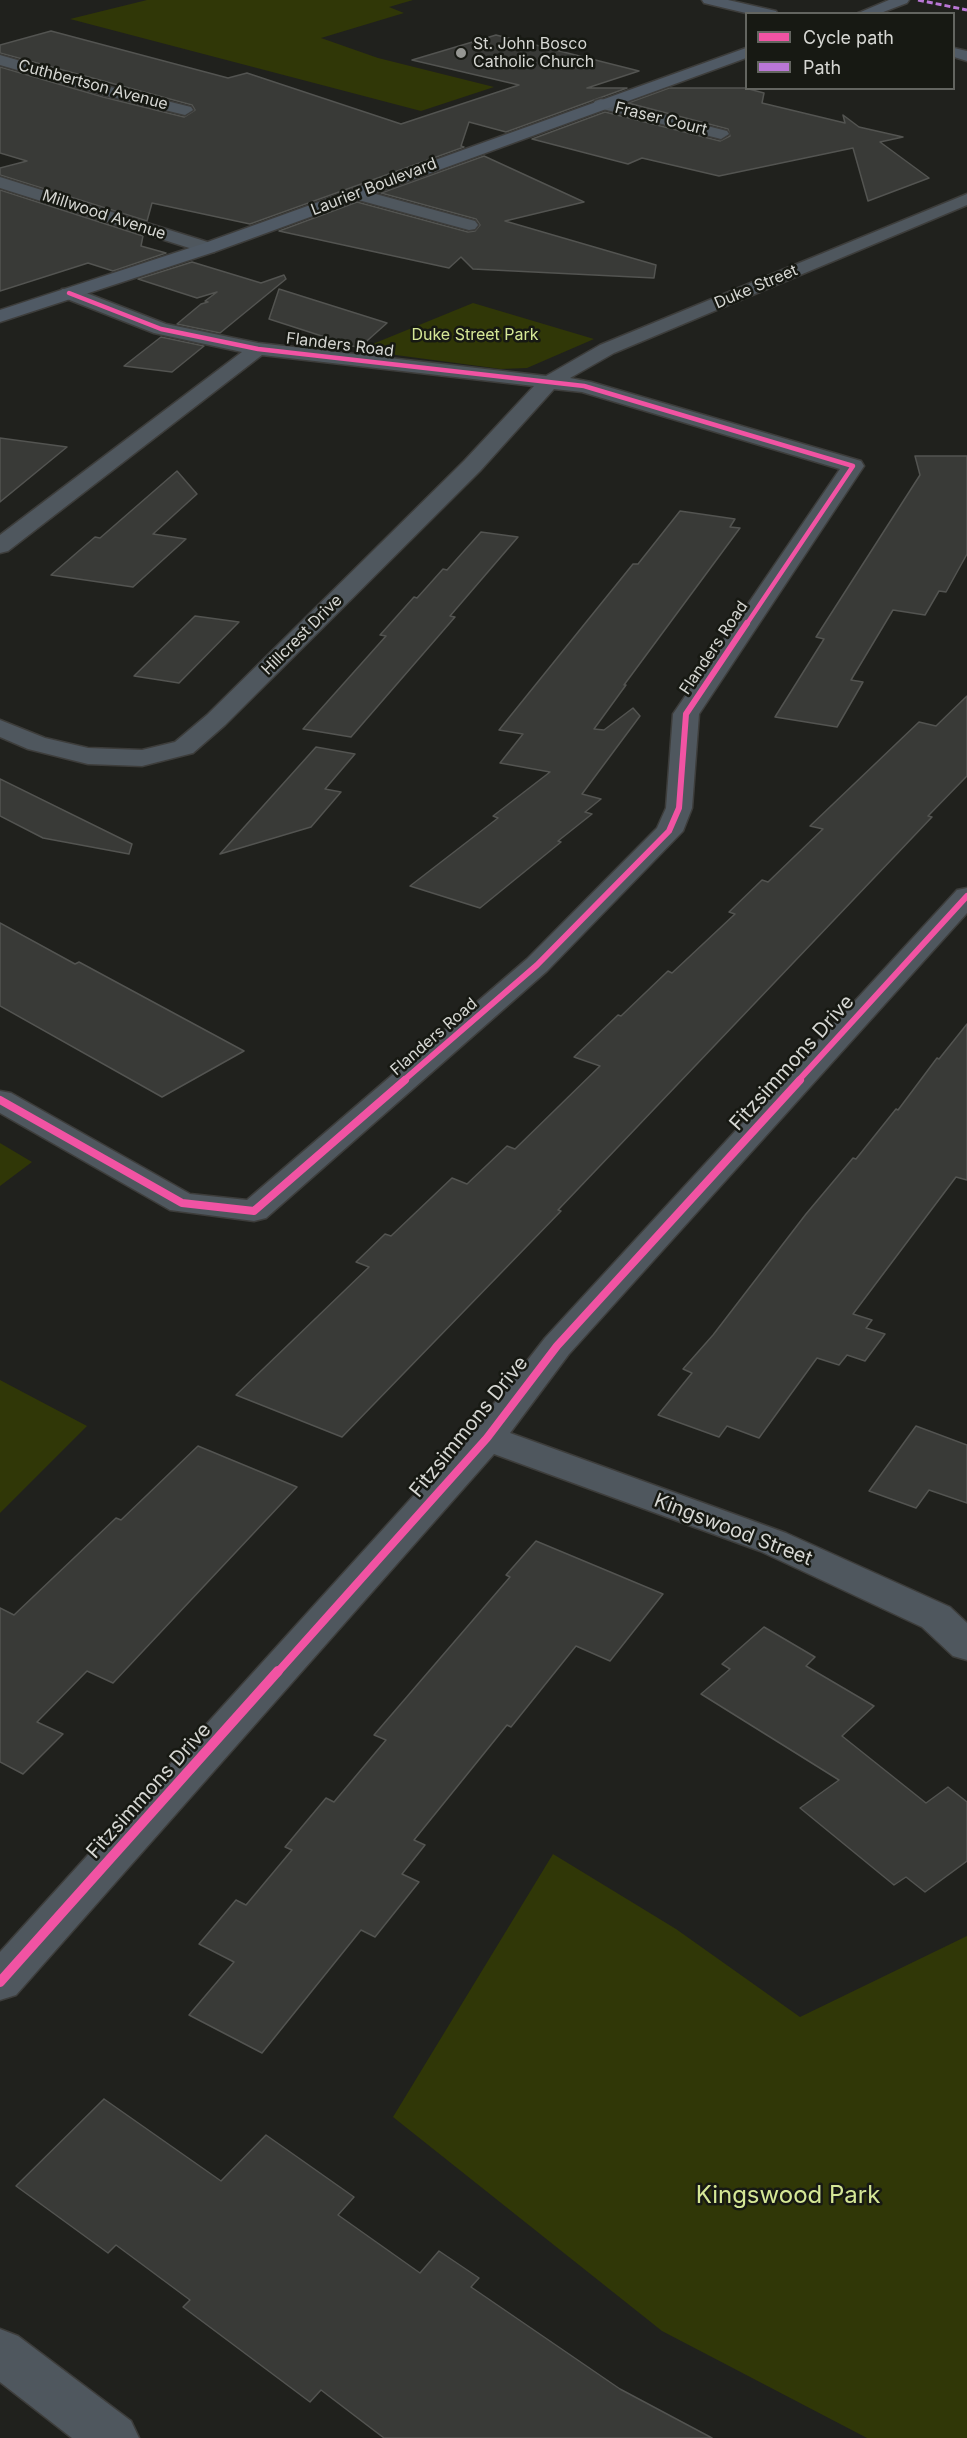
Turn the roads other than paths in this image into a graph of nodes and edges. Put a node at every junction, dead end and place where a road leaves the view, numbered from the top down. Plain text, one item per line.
1 (709, 0) edge
2 (903, 0) edge
3 (762, 12) edge
4 (869, 12) edge
5 (745, 54) edge
6 (0, 60) edge
7 (601, 104) junction
8 (185, 110) dead end
9 (721, 134) dead end
10 (0, 182) edge
11 (357, 195) junction
12 (967, 199) edge
13 (469, 225) dead end
14 (208, 248) junction
15 (69, 294) junction
16 (0, 316) edge
17 (258, 350) junction
18 (548, 383) junction
19 (0, 546) edge
20 (0, 728) edge
21 (967, 896) edge
22 (0, 1100) edge
23 (487, 1438) junction
24 (967, 1646) edge
25 (0, 1982) edge
26 (0, 2352) edge
27 (112, 2438) edge

1 - 3 street
2 - 4 street
5 - 7 street, Laurier Boulevard
6 - 8 street, Cuthbertson Avenue
7 - 9 street, Fraser Court
7 - 11 street, Laurier Boulevard
10 - 14 street, Millwood Avenue
11 - 13 street
11 - 14 street, Laurier Boulevard
12 - 18 street, Duke Street
14 - 15 street, Laurier Boulevard
15 - 16 street, Laurier Boulevard
15 - 17 street, Flanders Road
17 - 18 street, Flanders Road
17 - 19 street
18 - 20 street, Hillcrest Drive
18 - 22 street, Flanders Road
21 - 23 street, Fitzsimmons Drive
23 - 24 street, Kingswood Street
23 - 25 street, Fitzsimmons Drive
26 - 27 street

